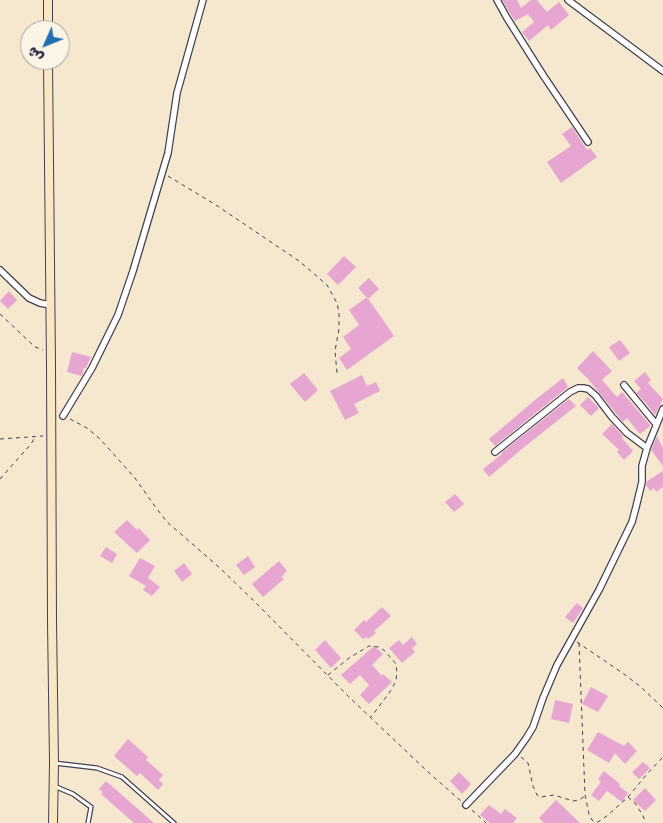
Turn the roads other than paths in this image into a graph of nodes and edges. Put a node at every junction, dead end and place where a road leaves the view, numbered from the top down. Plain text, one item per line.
1 (48, 0) edge
2 (203, 0) edge
3 (498, 0) edge
4 (568, 0) edge
5 (48, 20) edge
6 (48, 70) edge
7 (663, 71) edge
8 (588, 142) dead end
9 (0, 270) edge
10 (50, 304) junction
11 (624, 385) dead end
12 (663, 409) edge
13 (63, 416) road end
14 (656, 424) junction
15 (647, 448) junction
16 (495, 452) dead end
17 (54, 763) junction
18 (54, 786) junction
19 (466, 805) road end
20 (53, 823) edge
21 (88, 823) edge
22 (174, 823) edge

1 - 5 main road
2 - 13 street
3 - 8 street
4 - 7 street
6 - 10 main road
9 - 10 street
10 - 17 main road
11 - 14 street
12 - 14 street
14 - 15 street
15 - 16 street
15 - 19 street
17 - 18 main road
17 - 22 lane
18 - 20 main road
18 - 21 lane

